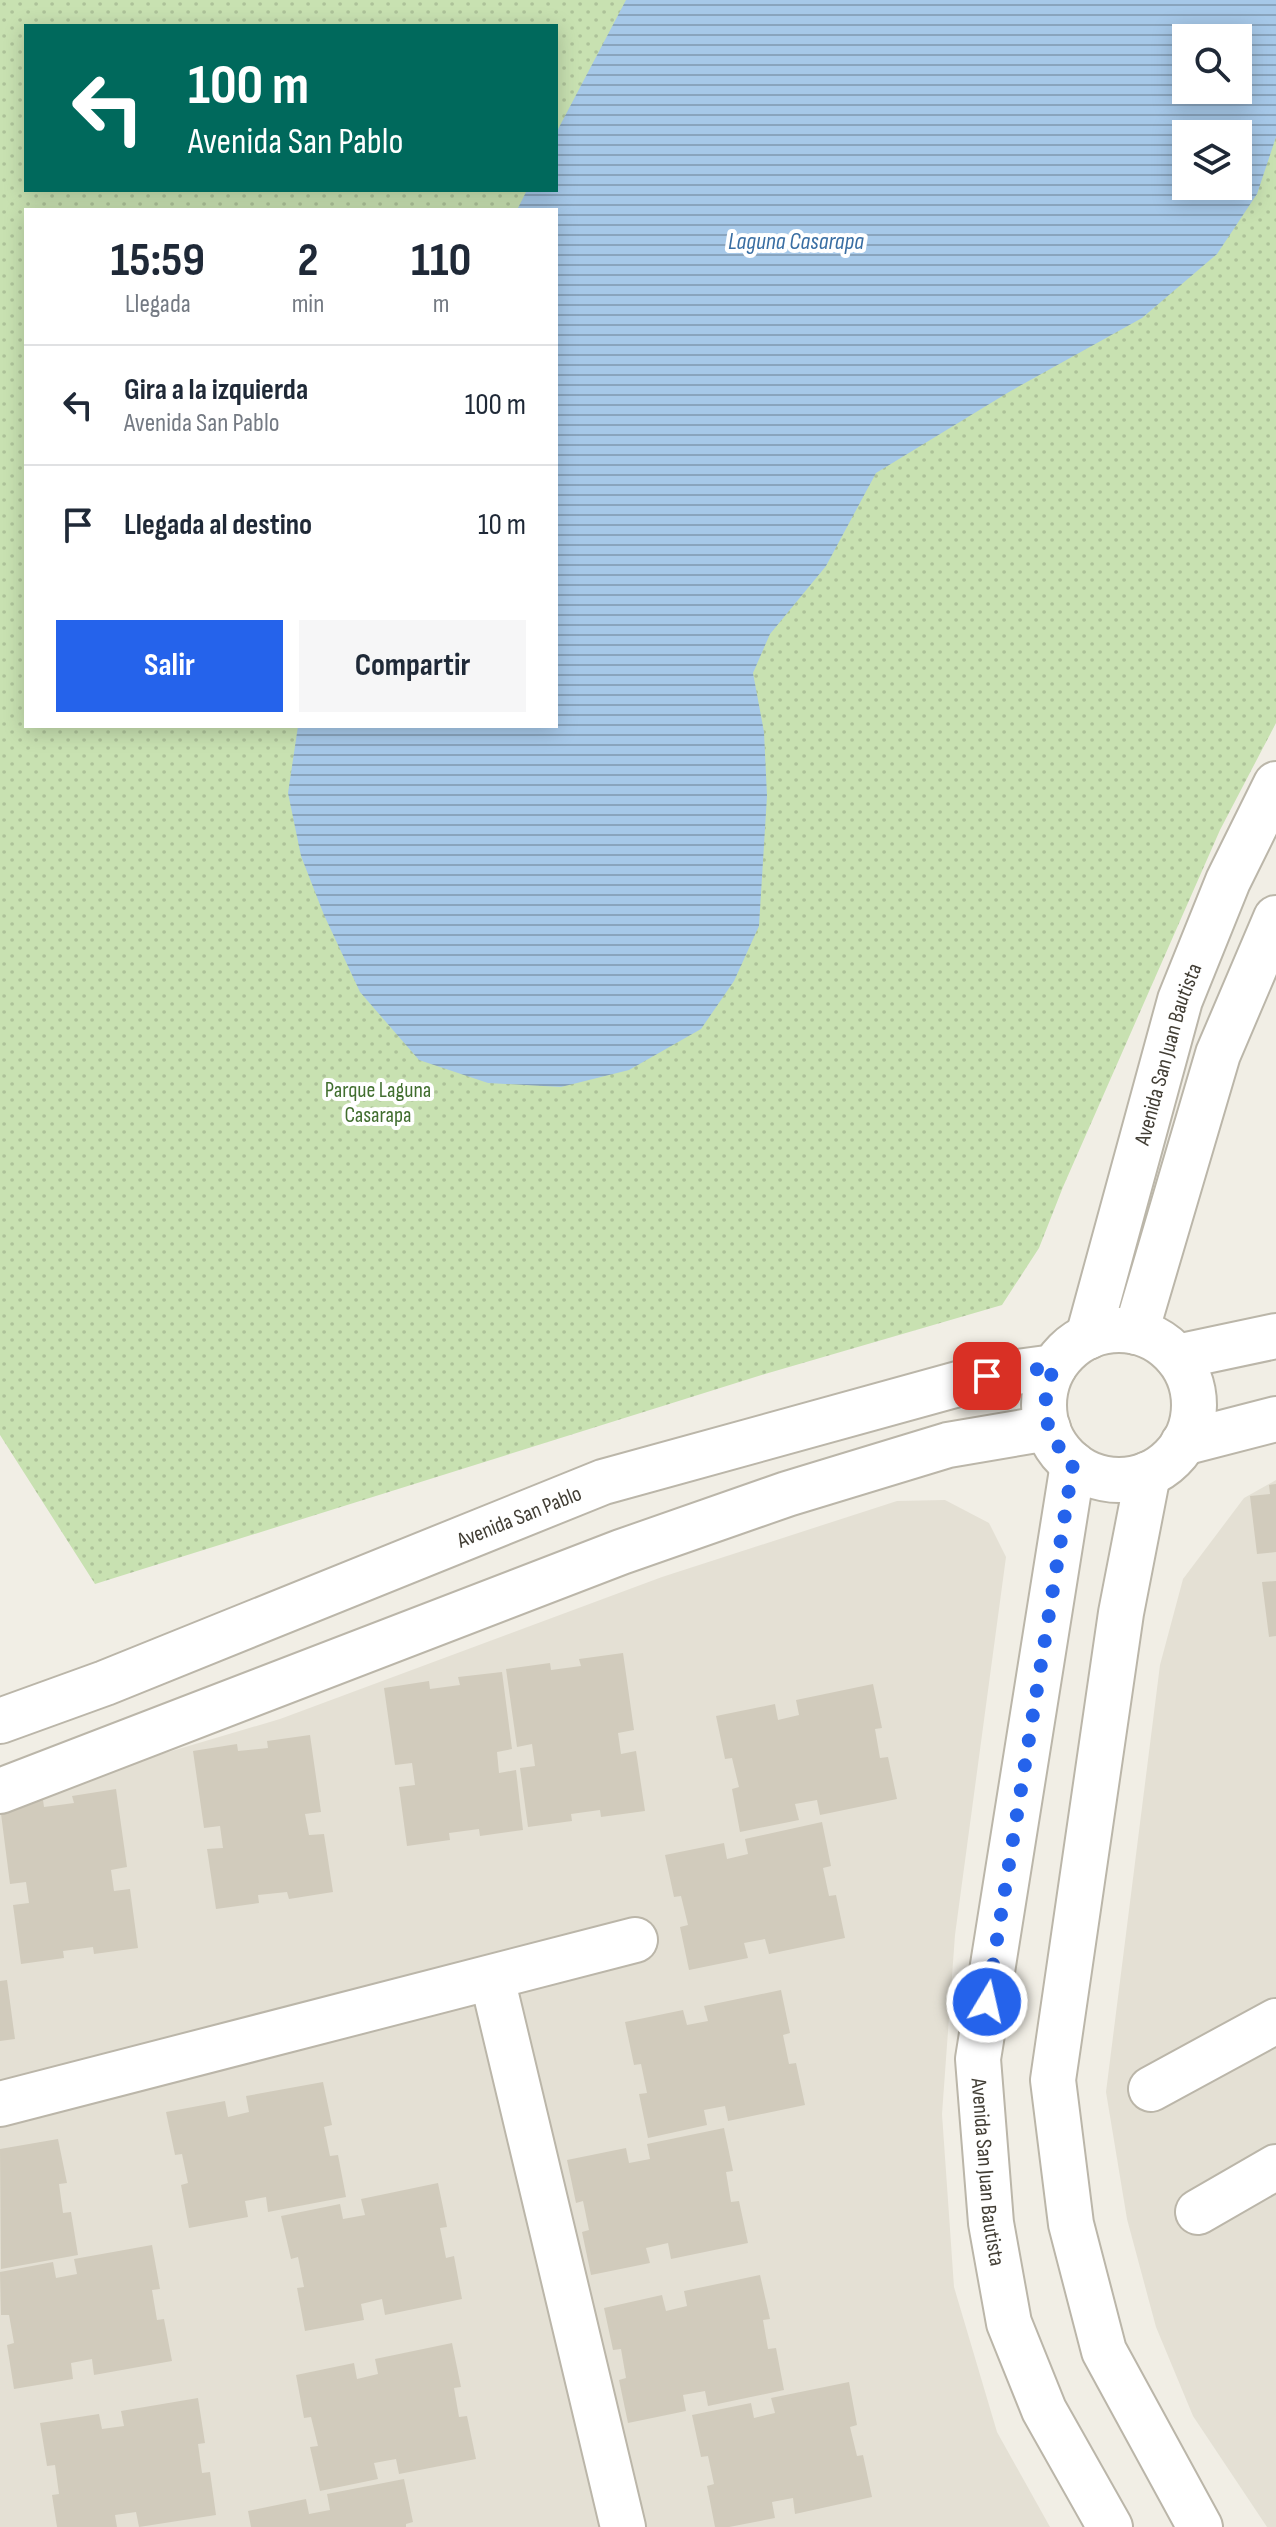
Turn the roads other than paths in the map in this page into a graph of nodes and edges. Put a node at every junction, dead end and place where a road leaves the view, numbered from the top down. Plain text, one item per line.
1 (1276, 784) edge
2 (1276, 918) edge
3 (1136, 1332) junction
4 (1276, 1336) edge
5 (1088, 1337) junction
6 (1177, 1357) junction
7 (1054, 1367) junction
8 (1276, 1419) edge
9 (1048, 1428) junction
10 (1183, 1443) junction
11 (1073, 1464) junction
12 (1148, 1474) junction
13 (0, 1721) edge
14 (0, 1791) edge
15 (635, 1940) dead end
16 (492, 1978) junction
17 (1276, 2021) edge
18 (1151, 2089) dead end
19 (0, 2104) edge
20 (1276, 2167) edge
21 (1198, 2212) dead end
22 (623, 2527) edge
23 (1110, 2527) edge
24 (1200, 2527) edge

1 - 5 street, Avenida San Juan Bautista
2 - 3 street
3 - 5 street
3 - 6 street
4 - 6 street
5 - 7 street
6 - 10 street
7 - 9 street
7 - 13 street, Avenida San Pablo
8 - 10 street
9 - 11 street
9 - 14 street
10 - 12 street
11 - 12 street
11 - 23 street, Avenida San Juan Bautista
12 - 24 street
15 - 16 street
16 - 19 street
16 - 22 street
17 - 18 street
20 - 21 street

